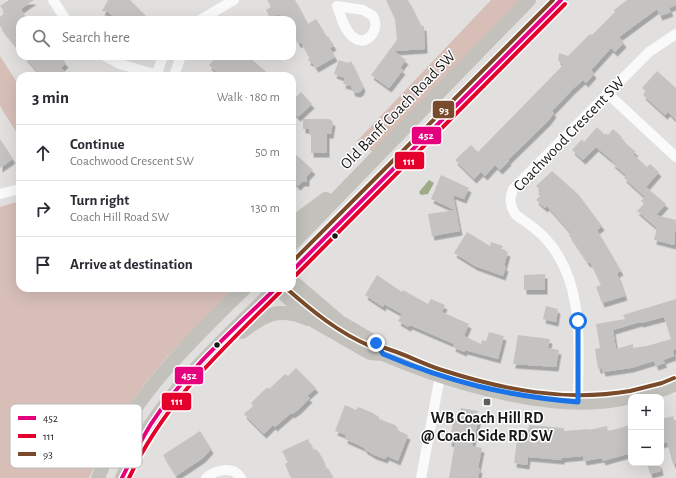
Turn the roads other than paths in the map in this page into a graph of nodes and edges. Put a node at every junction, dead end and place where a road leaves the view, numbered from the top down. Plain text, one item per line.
1 (53, 0) edge
2 (234, 0) edge
3 (528, 0) edge
4 (561, 0) edge
5 (63, 16) edge
6 (211, 16) edge
7 (676, 34) edge
8 (112, 60) edge
9 (162, 60) edge
10 (180, 60) edge
11 (145, 72) edge
12 (159, 72) edge
13 (176, 72) edge
14 (607, 93) junction
15 (676, 157) edge
16 (360, 173) junction
17 (16, 190) edge
18 (0, 194) edge
19 (296, 221) edge
20 (296, 240) edge
21 (296, 267) edge
22 (296, 284) edge
23 (241, 292) edge
24 (272, 292) edge
25 (281, 292) edge
26 (314, 321) junction
27 (383, 354) junction
28 (203, 362) junction
29 (440, 376) junction
30 (676, 384) edge
31 (643, 394) edge
32 (628, 397) edge
33 (578, 402) junction
34 (138, 404) edge
35 (142, 436) edge
36 (102, 468) edge
37 (127, 468) edge
38 (98, 478) edge
39 (122, 478) edge
40 (206, 478) edge
41 (241, 478) edge
42 (421, 478) edge

1 - 5 street
2 - 6 street
3 - 16 main road, Old Banff Coach Road SW
4 - 21 main road
7 - 14 street, Coachwood Crescent SW
8 - 11 street
9 - 12 street
10 - 13 street
14 - 15 street
14 - 33 street, Coachwood Crescent SW
16 - 19 main road
16 - 20 main road, Old Banff Coach Road SW
17 - 18 street
22 - 27 main road
23 - 34 main road
24 - 28 main road
25 - 26 main road
26 - 27 main road
26 - 28 main road
27 - 29 main road
28 - 35 main road
29 - 33 main road
29 - 42 street
30 - 31 main road
32 - 33 main road
36 - 38 main road
37 - 39 main road
40 - 41 street

